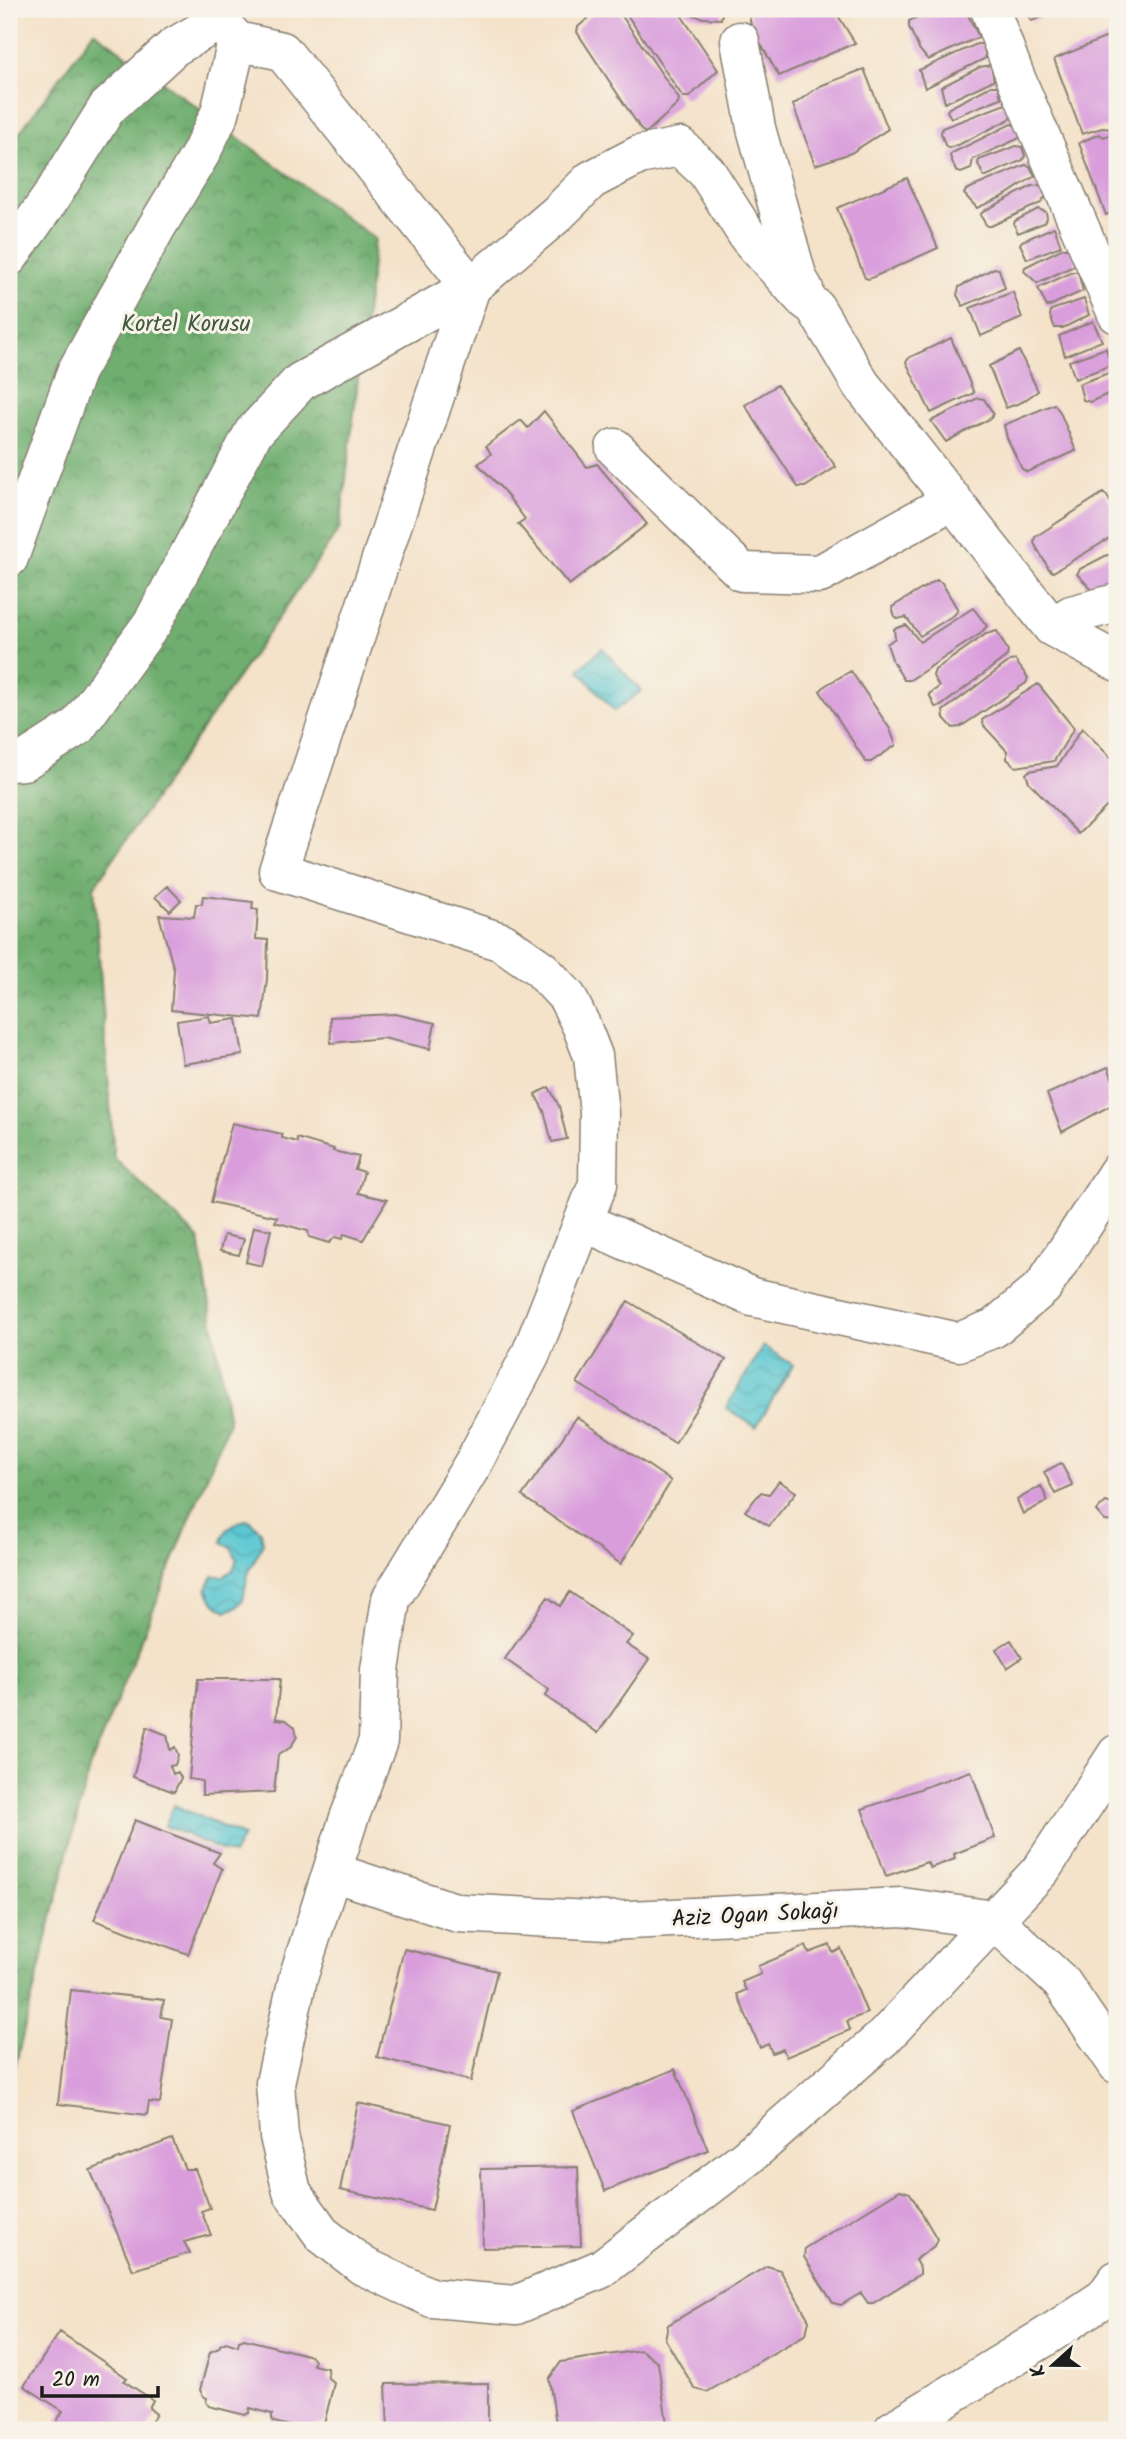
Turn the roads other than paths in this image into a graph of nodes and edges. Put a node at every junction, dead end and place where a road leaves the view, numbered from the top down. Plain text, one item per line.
1 (990, 9) edge
2 (237, 41) junction
3 (740, 41) dead end
4 (9, 257) edge
5 (471, 287) junction
6 (815, 307) junction
7 (1117, 314) edge
8 (615, 448) dead end
9 (953, 500) junction
10 (9, 558) edge
11 (1117, 603) edge
12 (1052, 627) junction
13 (1117, 662) edge
14 (9, 762) edge
15 (1117, 1173) edge
16 (584, 1222) junction
17 (1117, 1754) edge
18 (332, 1872) junction
19 (994, 1920) junction
20 (1117, 2064) edge
21 (1117, 2280) edge
22 (893, 2430) edge

1 - 7 street
2 - 4 street
2 - 5 street
2 - 10 street
3 - 6 street
5 - 6 street
5 - 14 street
5 - 16 street
6 - 9 street
8 - 9 street
9 - 12 street
11 - 12 street
12 - 13 street
15 - 16 street
16 - 18 street
17 - 19 street
18 - 19 street, Aziz Ogan Sokağı
18 - 19 street
19 - 20 street
21 - 22 street

